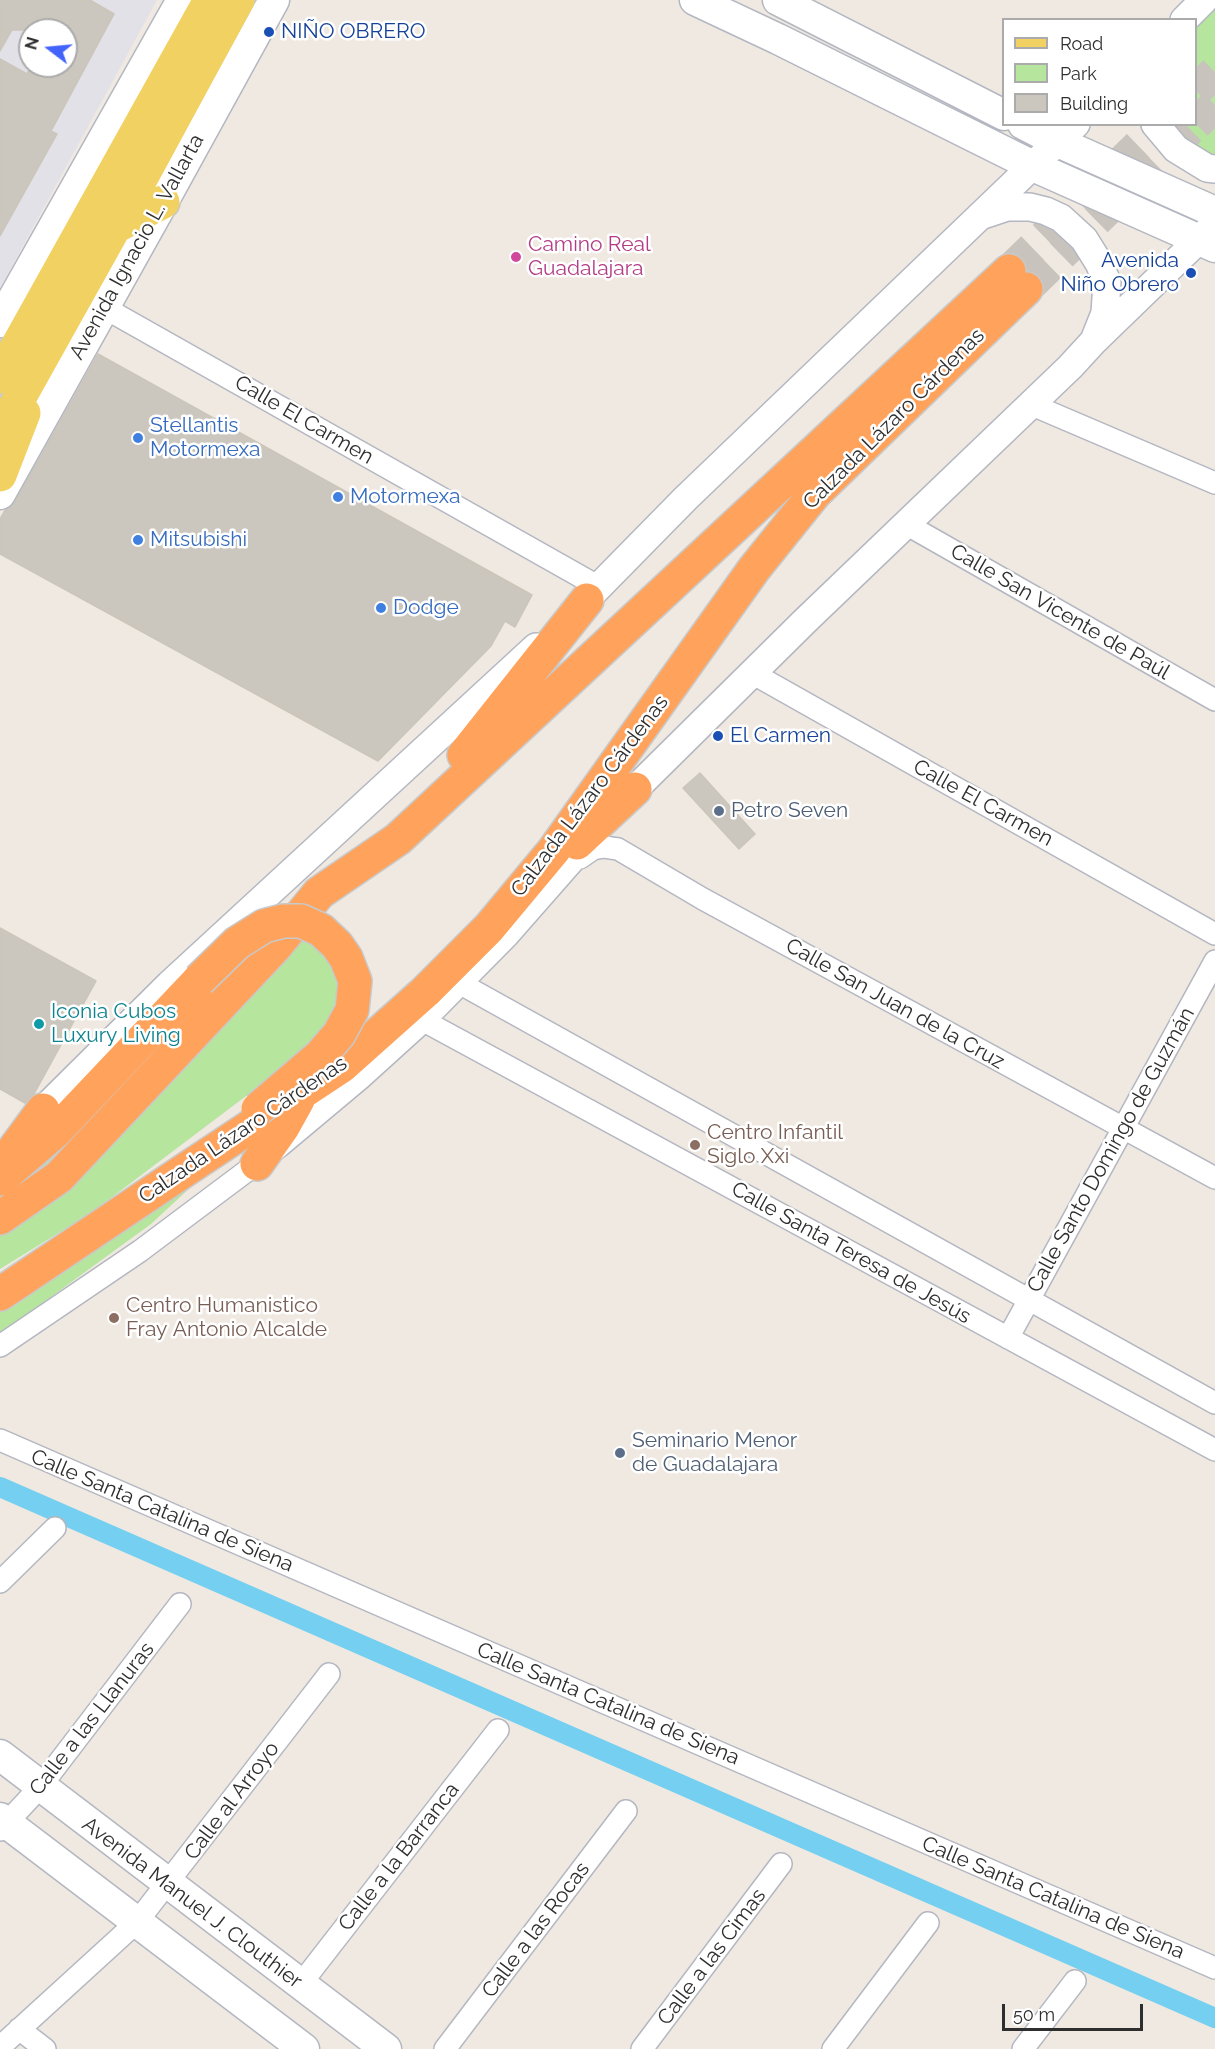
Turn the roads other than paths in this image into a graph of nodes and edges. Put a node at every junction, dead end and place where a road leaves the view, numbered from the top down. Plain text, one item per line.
1 (182, 0) edge
2 (210, 0) edge
3 (238, 0) edge
4 (274, 0) edge
5 (694, 0) edge
6 (778, 0) edge
7 (1204, 0) edge
8 (1186, 18) edge
9 (1002, 114) edge
10 (1033, 126) edge
11 (1157, 126) edge
12 (1067, 133) edge
13 (1033, 166) junction
14 (1215, 170) edge
15 (164, 202) junction
16 (1215, 212) edge
17 (982, 215) junction
18 (115, 227) junction
19 (1209, 237) edge
20 (57, 275) junction
21 (103, 307) junction
22 (0, 322) edge
23 (1093, 342) junction
24 (49, 346) junction
25 (0, 351) edge
26 (0, 377) edge
27 (1030, 404) junction
28 (0, 433) edge
29 (0, 476) edge
30 (1215, 483) edge
31 (0, 494) edge
32 (906, 524) junction
33 (593, 594) junction
34 (752, 673) junction
35 (1215, 700) edge
36 (634, 789) junction
37 (398, 839) junction
38 (575, 862) junction
39 (489, 928) junction
40 (1215, 934) edge
41 (1215, 961) edge
42 (199, 980) junction
43 (461, 984) junction
44 (424, 1021) junction
45 (78, 1076) junction
46 (300, 1095) junction
47 (43, 1110) junction
48 (1123, 1129) junction
49 (0, 1148) edge
50 (257, 1164) junction
51 (0, 1165) edge
52 (190, 1166) junction
53 (1215, 1178) edge
54 (0, 1179) edge
55 (0, 1218) edge
56 (0, 1294) edge
57 (1029, 1298) junction
58 (1008, 1338) junction
59 (0, 1347) edge
60 (1215, 1403) edge
61 (0, 1440) edge
62 (1215, 1450) edge
63 (55, 1528) dead end
64 (0, 1582) edge
65 (180, 1604) dead end
66 (329, 1674) dead end
67 (498, 1730) dead end
68 (0, 1755) edge
69 (40, 1787) junction
70 (626, 1811) dead end
71 (2, 1824) edge
72 (782, 1864) dead end
73 (168, 1884) junction
74 (137, 1922) junction
75 (928, 1923) dead end
76 (1215, 1968) edge
77 (1075, 1981) dead end
78 (300, 1984) junction
79 (19, 2029) junction
80 (0, 2047) edge
81 (45, 2049) edge
82 (304, 2049) edge
83 (386, 2049) edge
84 (445, 2049) edge
85 (642, 2049) edge
86 (833, 2049) edge
87 (1023, 2049) edge

1 - 22 main road
2 - 20 main road
3 - 18 main road, Avenida Ignacio L. Vallarta
4 - 15 main road, Avenida Ignacio L. Vallarta
5 - 13 main road
6 - 9 main road
7 - 8 street
10 - 12 main road
11 - 14 street
12 - 13 street
12 - 16 main road
13 - 17 street
13 - 19 main road
15 - 18 main road
15 - 21 main road, Avenida Ignacio L. Vallarta
17 - 23 street
17 - 33 street
18 - 24 main road, Avenida Ignacio L. Vallarta
19 - 23 street, Calzada Lázaro Cárdenas
20 - 25 main road
20 - 26 main road
21 - 31 main road, Avenida Ignacio L. Vallarta
21 - 33 street, Calle El Carmen
23 - 27 street, Calzada Lázaro Cárdenas
24 - 28 main road, Avenida Ignacio L. Vallarta
24 - 29 main road
27 - 30 street
27 - 32 street, Calzada Lázaro Cárdenas
32 - 34 street, Calzada Lázaro Cárdenas
32 - 35 street, Calle San Vicente de Paúl
33 - 37 highway
33 - 45 street
34 - 36 street, Calzada Lázaro Cárdenas
34 - 40 street, Calle El Carmen
36 - 38 street
36 - 39 highway
37 - 39 highway, Calzada Lázaro Cárdenas
37 - 55 highway, Calzada Lázaro Cárdenas
38 - 43 street
38 - 48 street, Calle San Juan de la Cruz
39 - 46 highway, Calzada Lázaro Cárdenas
41 - 48 street, Calle Santo Domingo de Guzmán
42 - 45 highway
42 - 52 highway, bridge
42 - 54 highway
43 - 44 street
43 - 57 street
44 - 50 street
44 - 58 street, Calle Santa Teresa de Jesús
45 - 47 street
46 - 50 highway
46 - 52 highway, Calzada Lázaro Cárdenas
47 - 49 main road
47 - 51 highway
48 - 53 street, Calle San Juan de la Cruz
48 - 57 street, Calle Santo Domingo de Guzmán
50 - 59 street
52 - 56 highway, Calzada Lázaro Cárdenas
57 - 58 street, Calle Santo Domingo de Guzmán
57 - 60 street
58 - 62 street, Calle Santa Teresa de Jesús
61 - 76 street, Calle Santa Catalina de Siena
63 - 64 street
65 - 69 street, Calle a las Llanuras
66 - 73 street, Calle al Arroyo
67 - 78 street, Calle a la Barranca
68 - 69 main road, Avenida Manuel J. Clouthier
69 - 71 street, Calle a las Llanuras
69 - 73 main road, Avenida Manuel J. Clouthier
70 - 84 street, Calle a las Rocas
71 - 74 main road
72 - 85 street, Calle a las Cimas
73 - 74 street, Calle al Arroyo
73 - 78 main road, Avenida Manuel J. Clouthier
74 - 79 street, Calle al Arroyo
74 - 82 main road
75 - 86 street
77 - 87 street
78 - 83 main road, Avenida Manuel J. Clouthier
79 - 80 street, Calle al Arroyo
79 - 81 street

